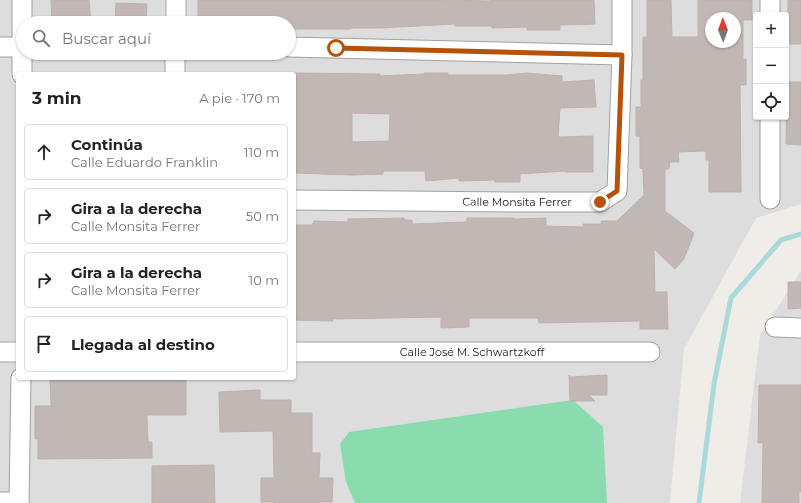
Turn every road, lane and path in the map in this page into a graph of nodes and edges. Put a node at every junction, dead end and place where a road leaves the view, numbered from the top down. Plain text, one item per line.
1 (22, 0) edge
2 (176, 0) edge
3 (622, 0) edge
4 (770, 0) edge
5 (770, 12) edge
6 (22, 16) edge
7 (176, 16) edge
8 (0, 47) edge
9 (16, 47) edge
10 (296, 47) edge
11 (622, 55) junction
12 (22, 60) edge
13 (175, 60) edge
14 (22, 72) edge
15 (175, 72) edge
16 (770, 120) edge
17 (770, 199) dead end
18 (296, 200) edge
19 (775, 327) dead end
20 (801, 328) edge
21 (0, 352) edge
22 (16, 352) edge
23 (296, 352) edge
24 (650, 352) dead end
25 (21, 380) edge
26 (0, 502) edge
27 (19, 502) edge

1 - 6 street
2 - 7 street
3 - 11 street, Calle Monsita Ferrer
4 - 5 street
8 - 9 street
10 - 11 street
11 - 18 street, Calle Monsita Ferrer
12 - 14 street
13 - 15 street
16 - 17 street
19 - 20 street
21 - 22 street
23 - 24 street, Calle José M. Schwartzkoff
25 - 27 street
26 - 27 street

